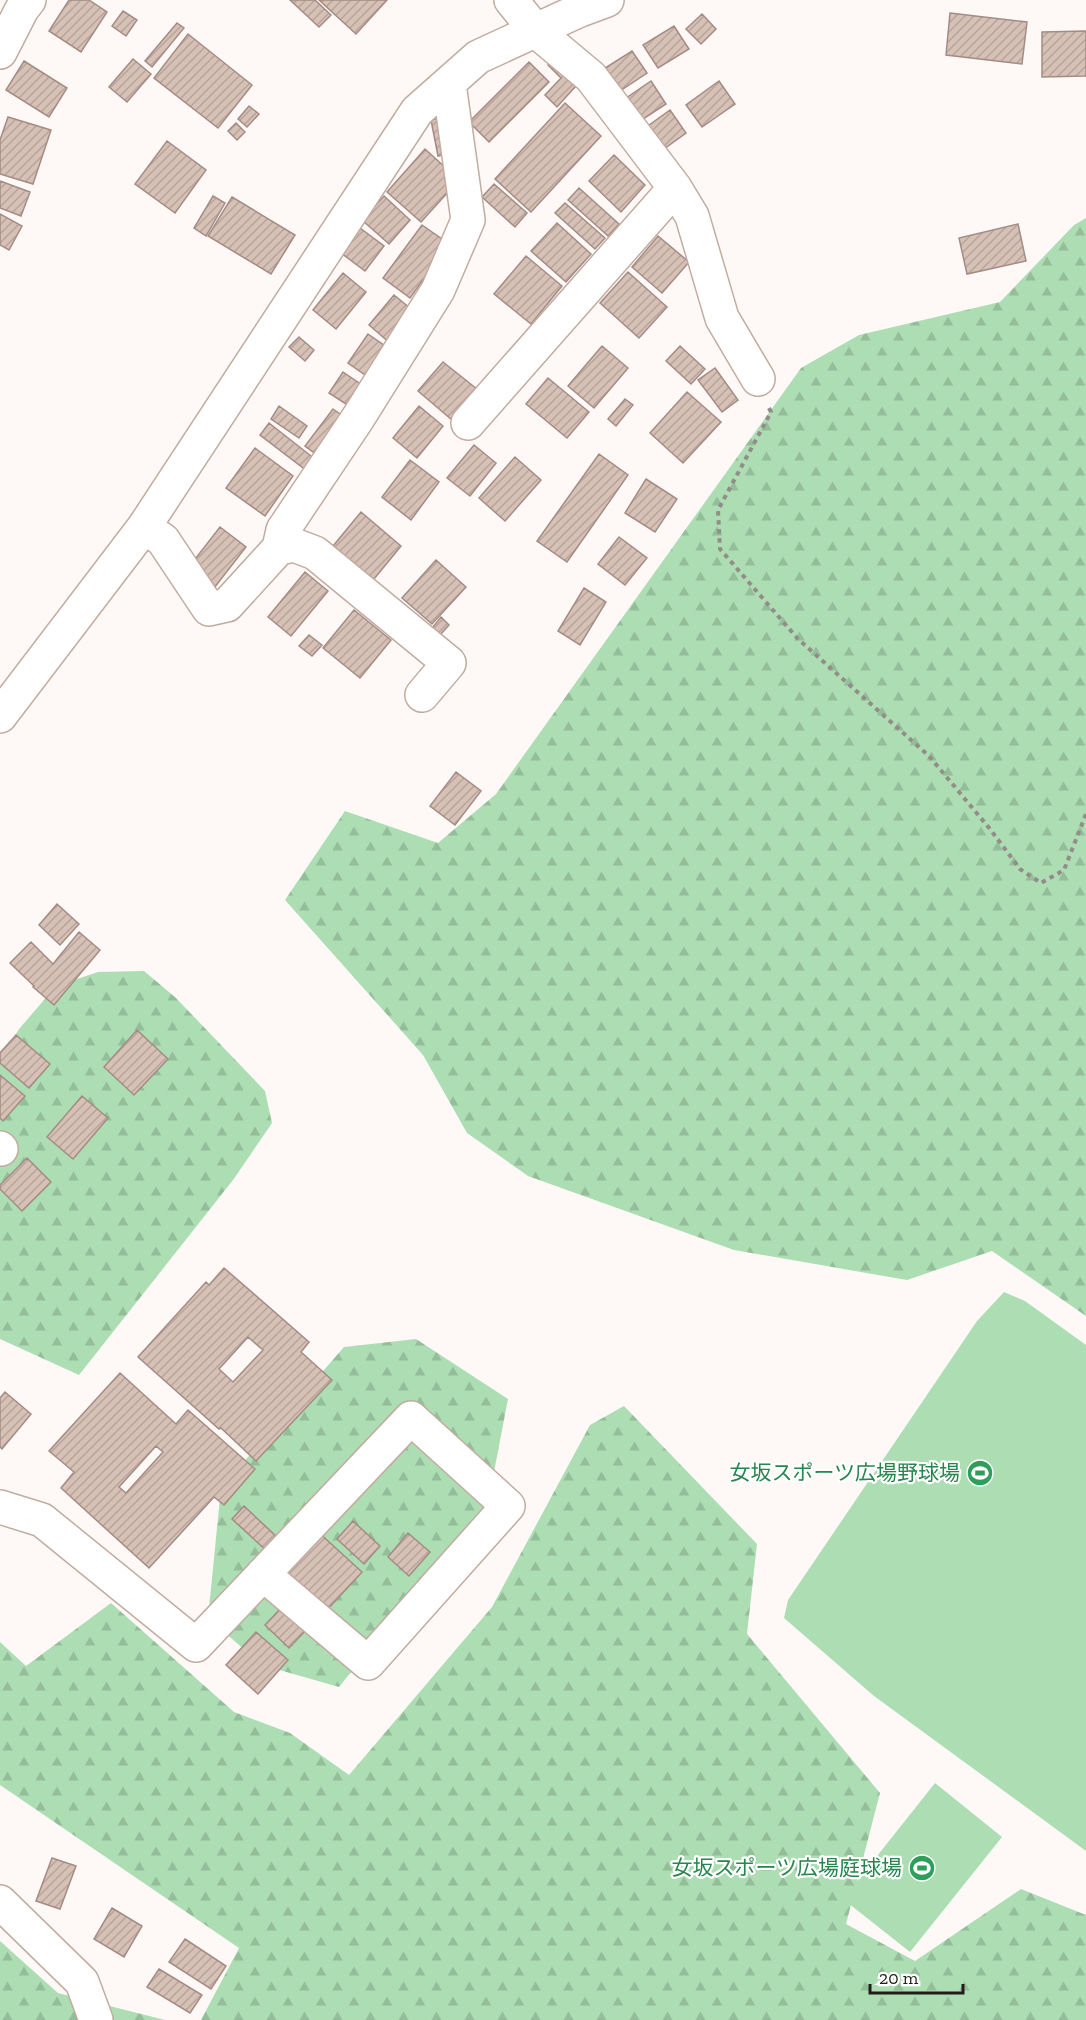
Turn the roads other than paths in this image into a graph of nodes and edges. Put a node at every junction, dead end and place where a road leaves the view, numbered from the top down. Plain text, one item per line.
1 (29, 0) edge
2 (511, 0) edge
3 (608, 0) edge
4 (536, 31) junction
5 (0, 52) edge
6 (448, 84) junction
7 (675, 188) junction
8 (758, 379) road end
9 (468, 423) dead end
10 (144, 527) junction
11 (279, 548) junction
12 (422, 695) dead end
13 (0, 716) edge
14 (0, 1507) edge
15 (263, 1574) junction
16 (0, 1902) edge
17 (96, 2020) edge

1 - 5 street
2 - 4 street
3 - 4 street
4 - 6 street
4 - 7 street
6 - 10 street
6 - 11 street
7 - 8 street
7 - 9 street
10 - 11 street
10 - 13 street
11 - 12 street
14 - 15 street
15 - 15 street
16 - 17 street

